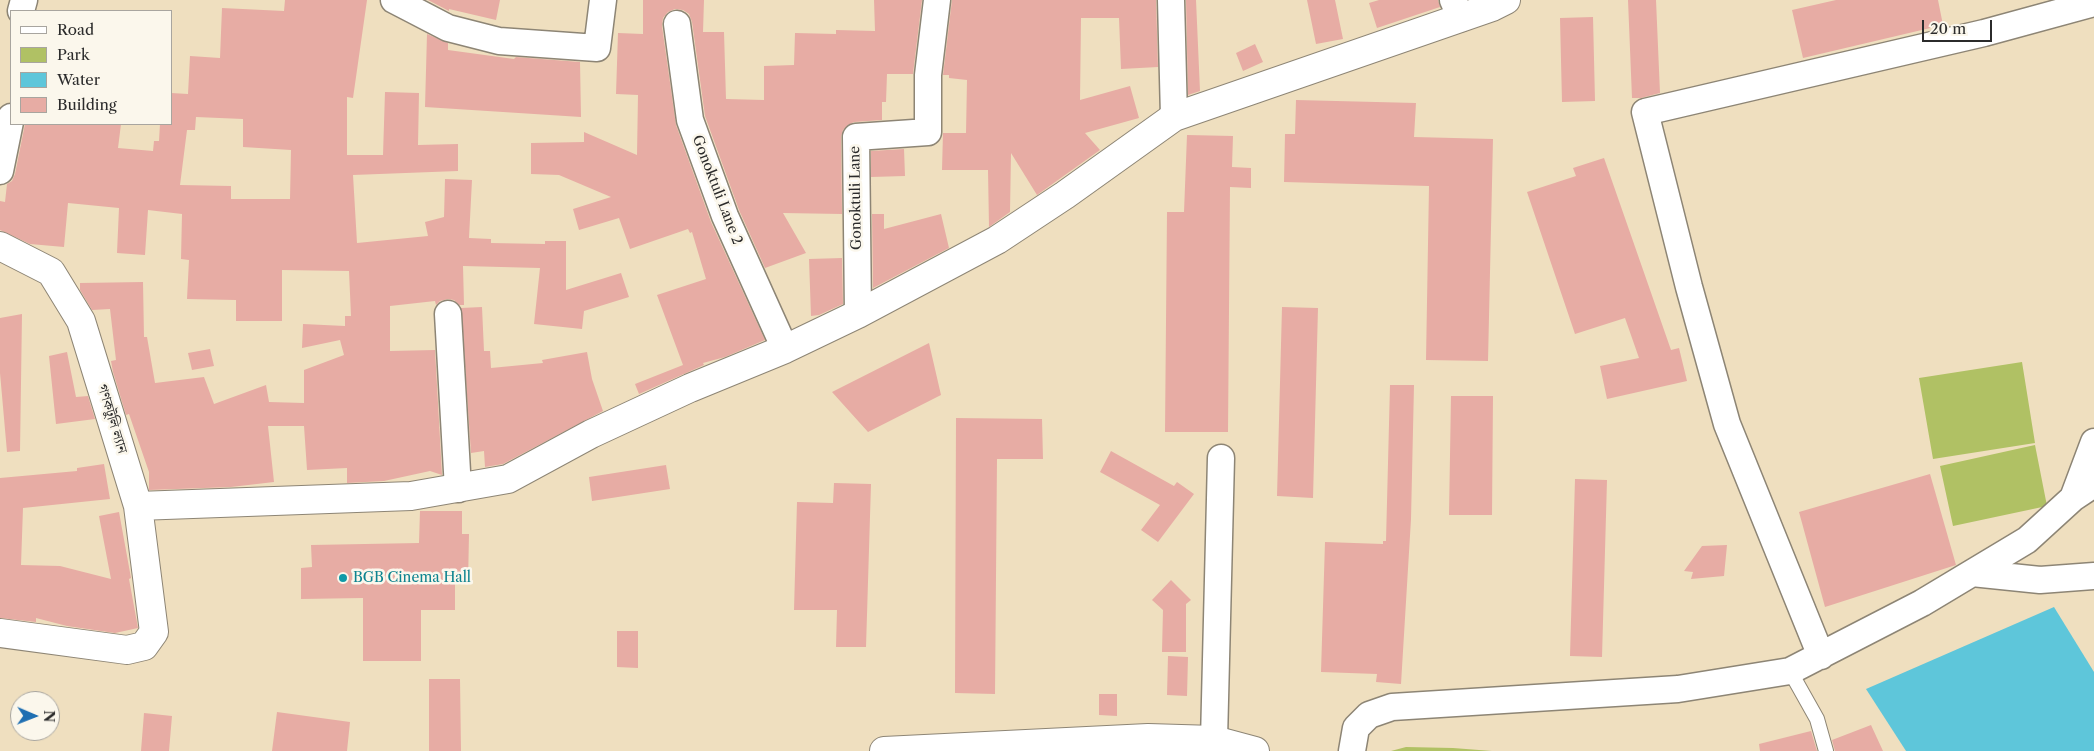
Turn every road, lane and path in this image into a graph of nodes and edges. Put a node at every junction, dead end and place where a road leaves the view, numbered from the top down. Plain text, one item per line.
1 (394, 0) edge
2 (603, 0) edge
3 (937, 0) edge
4 (1171, 0) edge
5 (1506, 0) edge
6 (2094, 3) edge
7 (1457, 9) edge
8 (678, 24) dead end
9 (1174, 117) junction
10 (10, 122) edge
11 (0, 171) edge
12 (0, 246) edge
13 (448, 314) dead end
14 (858, 314) junction
15 (784, 349) junction
16 (2094, 442) edge
17 (1221, 458) dead end
18 (458, 489) junction
19 (2084, 491) edge
20 (138, 506) junction
21 (1972, 573) junction
22 (2094, 576) edge
23 (0, 633) edge
24 (1820, 656) junction
25 (1790, 671) junction
26 (1214, 740) junction
27 (884, 751) edge
28 (1255, 751) edge
29 (1352, 751) edge
30 (1826, 751) edge

1 - 2 street
3 - 14 street, Gonoktuli Lane
4 - 9 street
5 - 7 street
6 - 24 street
7 - 9 street
8 - 15 street, Gonoktuli Lane 2
9 - 14 street
10 - 11 street
12 - 20 street, গণকটুলি ল্যান
13 - 18 street
14 - 15 street
15 - 18 street
16 - 19 street
17 - 26 street
18 - 20 street
19 - 21 street
20 - 23 street, গণকটুলি ল্যান
21 - 22 street
21 - 24 street
24 - 25 street
25 - 29 street
25 - 30 lane
26 - 27 street
26 - 28 street

